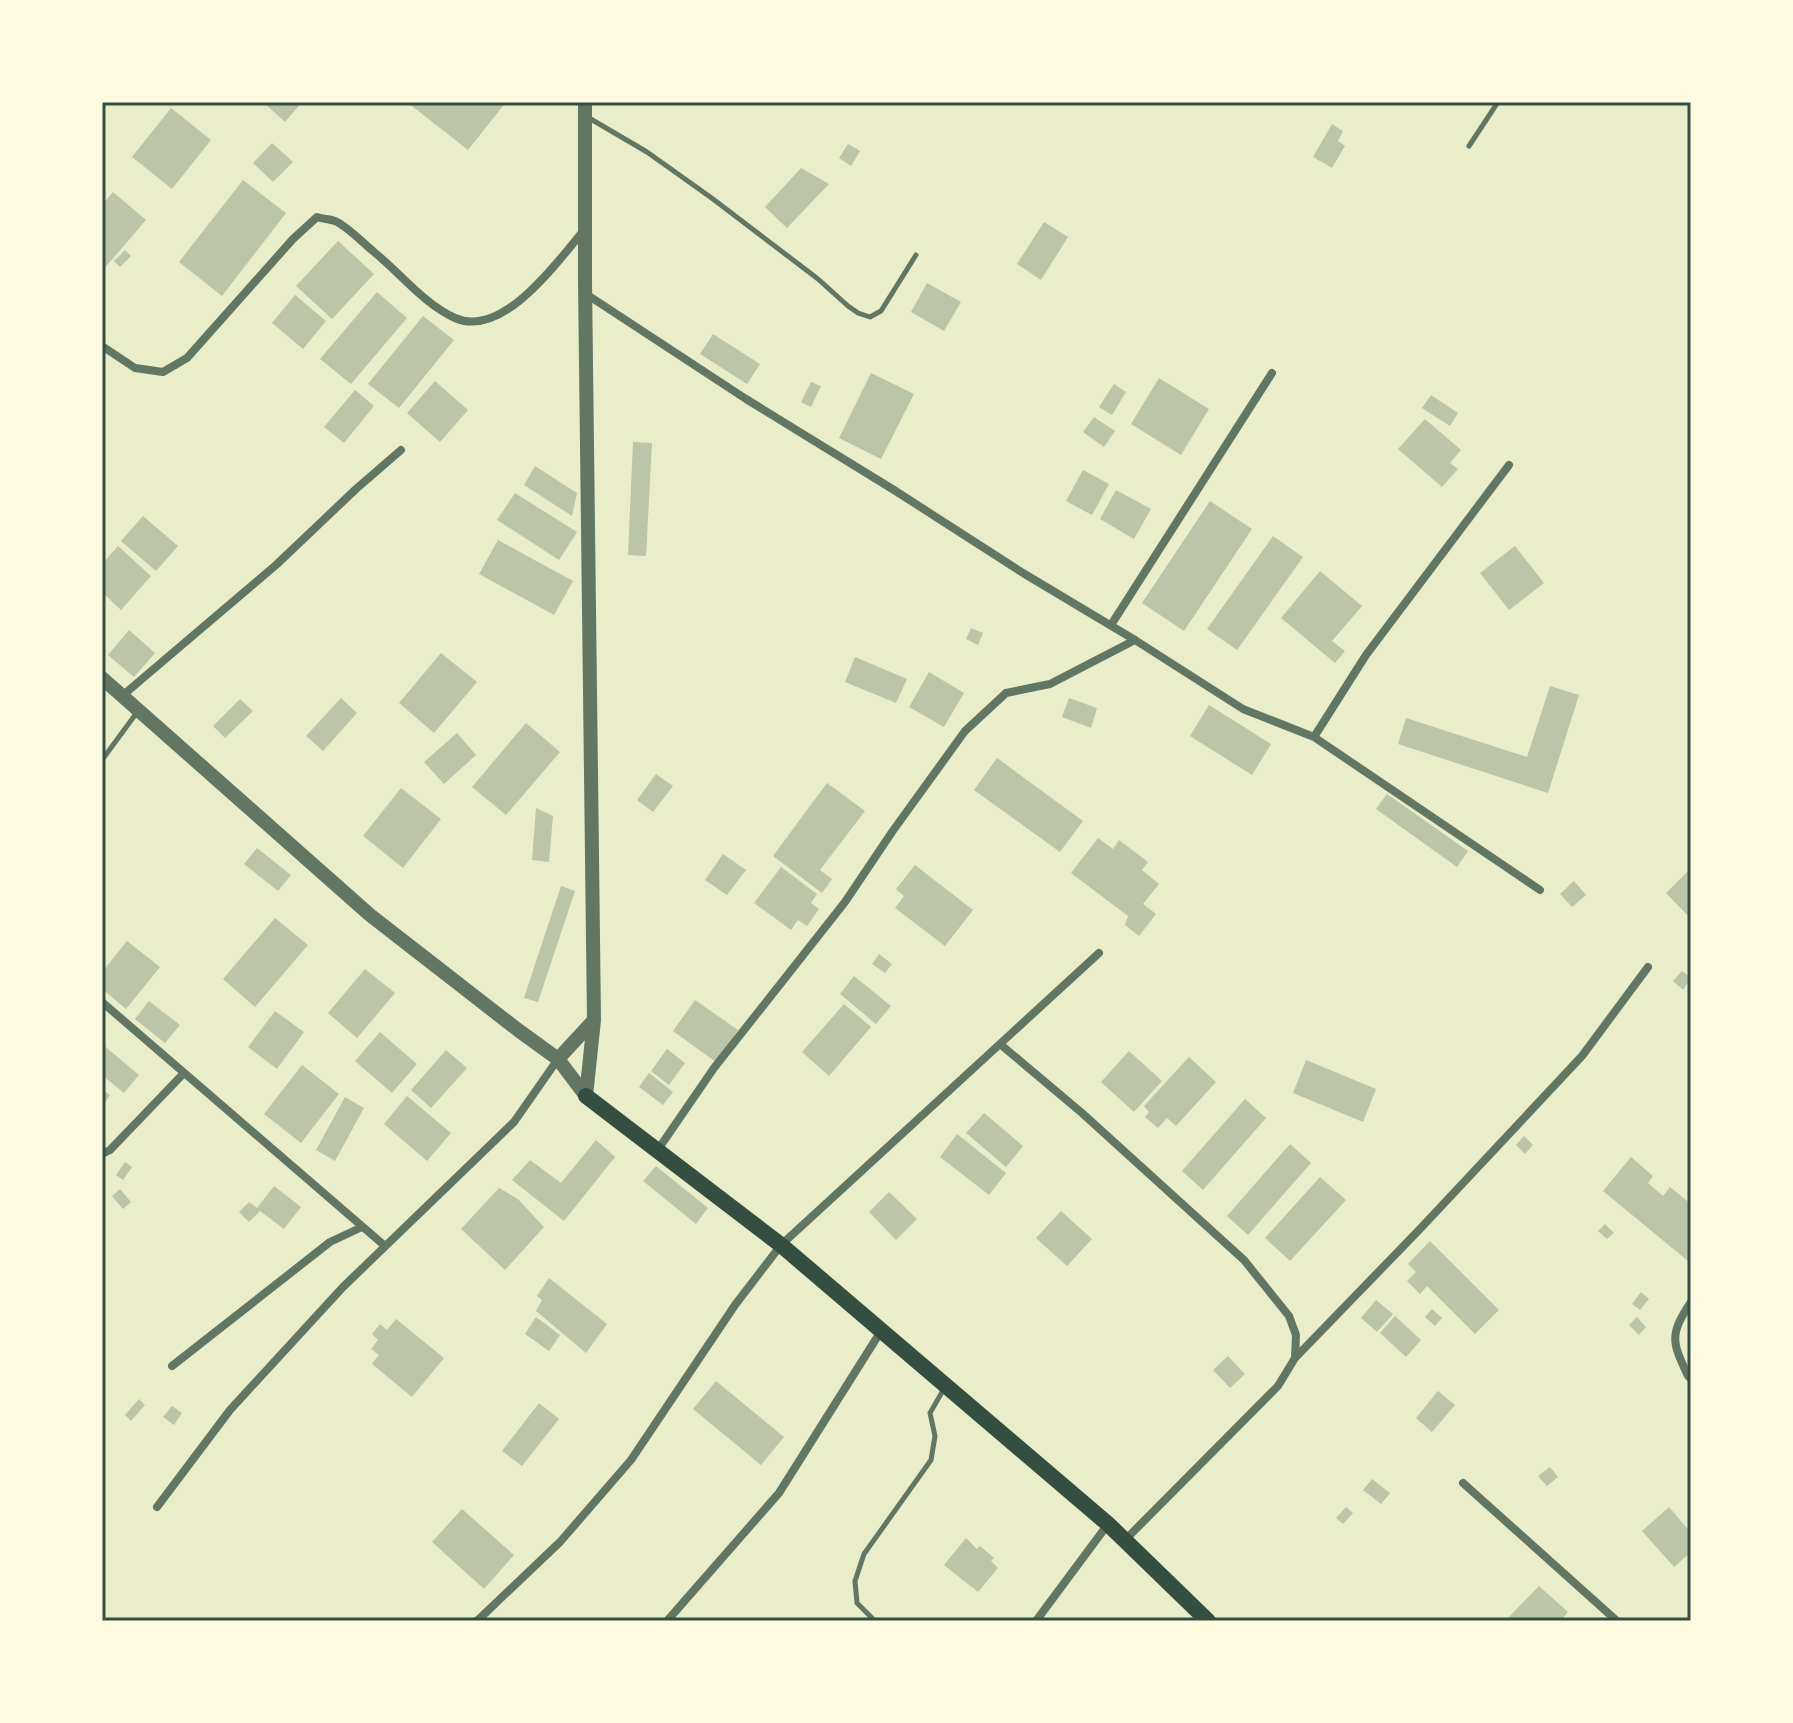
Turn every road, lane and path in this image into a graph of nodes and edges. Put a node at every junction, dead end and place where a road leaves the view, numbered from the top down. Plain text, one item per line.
1 (1498, 102) edge
2 (585, 109) edge
3 (1469, 146) dead end
4 (585, 229) junction
5 (916, 255) dead end
6 (585, 293) junction
7 (102, 346) edge
8 (1272, 373) dead end
9 (401, 450) dead end
10 (1509, 465) dead end
11 (1111, 625) junction
12 (1135, 640) junction
13 (102, 678) edge
14 (122, 696) junction
15 (138, 710) junction
16 (1314, 737) junction
17 (102, 760) edge
18 (1540, 890) dead end
19 (1099, 953) dead end
20 (1648, 967) dead end
21 (104, 1008) edge
22 (594, 1020) junction
23 (1000, 1044) junction
24 (558, 1059) junction
25 (184, 1073) junction
26 (586, 1096) junction
27 (657, 1151) junction
28 (102, 1154) edge
29 (362, 1227) junction
30 (781, 1245) junction
31 (385, 1246) junction
32 (1691, 1302) edge
33 (882, 1331) junction
34 (1295, 1358) junction
35 (172, 1366) dead end
36 (1691, 1379) edge
37 (946, 1386) junction
38 (1463, 1483) dead end
39 (157, 1507) dead end
40 (1108, 1524) junction
41 (1124, 1540) junction
42 (477, 1621) edge
43 (667, 1621) edge
44 (875, 1621) edge
45 (1036, 1621) edge
46 (1208, 1621) edge
47 (1617, 1621) edge

1 - 3 lane
2 - 4 street
2 - 5 lane
4 - 6 street
4 - 7 street
6 - 11 street
6 - 22 street
8 - 11 street
9 - 14 street
10 - 16 street
11 - 12 street
12 - 16 street
12 - 27 street
13 - 14 street
14 - 15 street
15 - 17 lane
15 - 24 street
16 - 18 street
19 - 23 street
20 - 34 street
21 - 25 street
22 - 24 street
22 - 26 street
23 - 30 street
23 - 34 street
24 - 26 street
24 - 31 street
25 - 28 street
25 - 29 street
26 - 27 main road
27 - 30 main road
29 - 31 street
29 - 35 street
30 - 33 main road
30 - 42 street
31 - 39 street
32 - 36 street
33 - 37 main road
33 - 43 street
34 - 41 street
37 - 40 main road
37 - 44 lane
38 - 47 street
40 - 41 main road
40 - 45 street
41 - 46 main road

